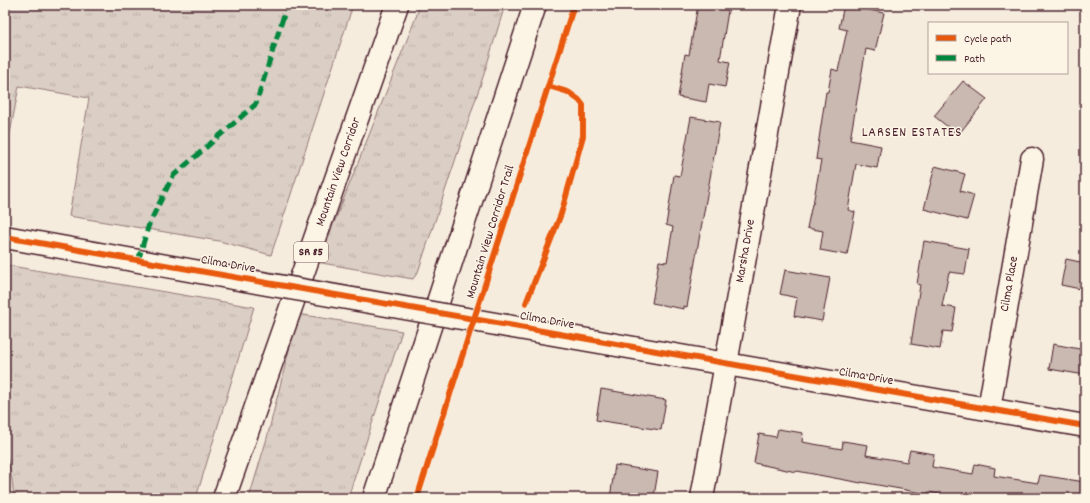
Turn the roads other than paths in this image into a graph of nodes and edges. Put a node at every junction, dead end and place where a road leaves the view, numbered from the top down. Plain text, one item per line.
1 (396, 5) edge
2 (535, 5) edge
3 (790, 5) edge
4 (1032, 159) dead end
5 (5, 237) edge
6 (727, 364) junction
7 (989, 409) junction
8 (1085, 426) edge
9 (224, 498) edge
10 (374, 498) edge
11 (702, 498) edge

1 - 9 main road, Mountain View Corridor / SR 85
2 - 10 main road
3 - 6 main road, Marsha Drive
4 - 7 main road, Cilma Place
5 - 6 main road, Cilma Drive, bridge
6 - 7 main road, Cilma Drive
6 - 11 main road, Marsha Drive
7 - 8 main road, Cilma Drive

